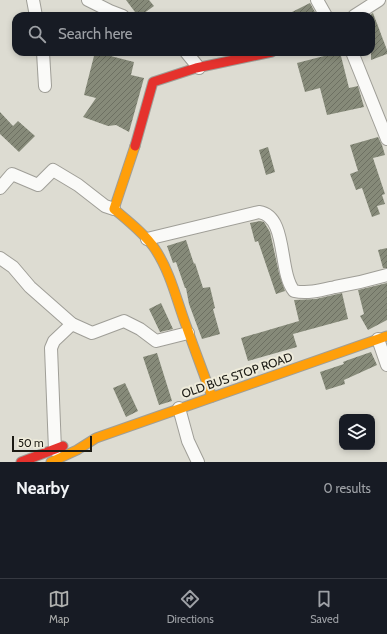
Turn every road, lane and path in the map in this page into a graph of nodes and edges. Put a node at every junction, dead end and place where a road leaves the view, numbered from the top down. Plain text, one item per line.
1 (33, 0) edge
2 (88, 0) edge
3 (317, 0) edge
4 (379, 0) edge
5 (35, 12) edge
6 (110, 12) edge
7 (324, 12) edge
8 (360, 12) edge
9 (43, 56) edge
10 (189, 56) edge
11 (254, 56) edge
12 (354, 56) edge
13 (199, 68) junction
14 (45, 86) dead end
15 (387, 139) edge
16 (0, 188) edge
17 (114, 209) junction
18 (147, 240) junction
19 (0, 258) edge
20 (387, 275) edge
21 (72, 324) junction
22 (188, 332) junction
23 (382, 338) edge
24 (387, 365) edge
25 (212, 397) junction
26 (179, 408) junction
27 (96, 438) junction
28 (55, 450) junction
29 (21, 462) edge
30 (51, 462) edge
31 (198, 462) edge

1 - 5 street
2 - 6 street
3 - 7 street
4 - 8 street
9 - 14 street
10 - 13 street
11 - 13 street
12 - 15 street
13 - 17 street
16 - 17 street
17 - 18 street
18 - 20 street
18 - 22 street
19 - 21 street
21 - 22 street
21 - 28 street
22 - 25 street
23 - 24 street
23 - 25 street, OLD BUS STOP ROAD
25 - 26 street, OLD BUS STOP ROAD
26 - 27 street, OLD BUS STOP ROAD
26 - 31 street
27 - 28 street, OLD BUS STOP ROAD
27 - 30 street, OLD BUS STOP ROAD
28 - 29 street, OLD BUS STOP ROAD

